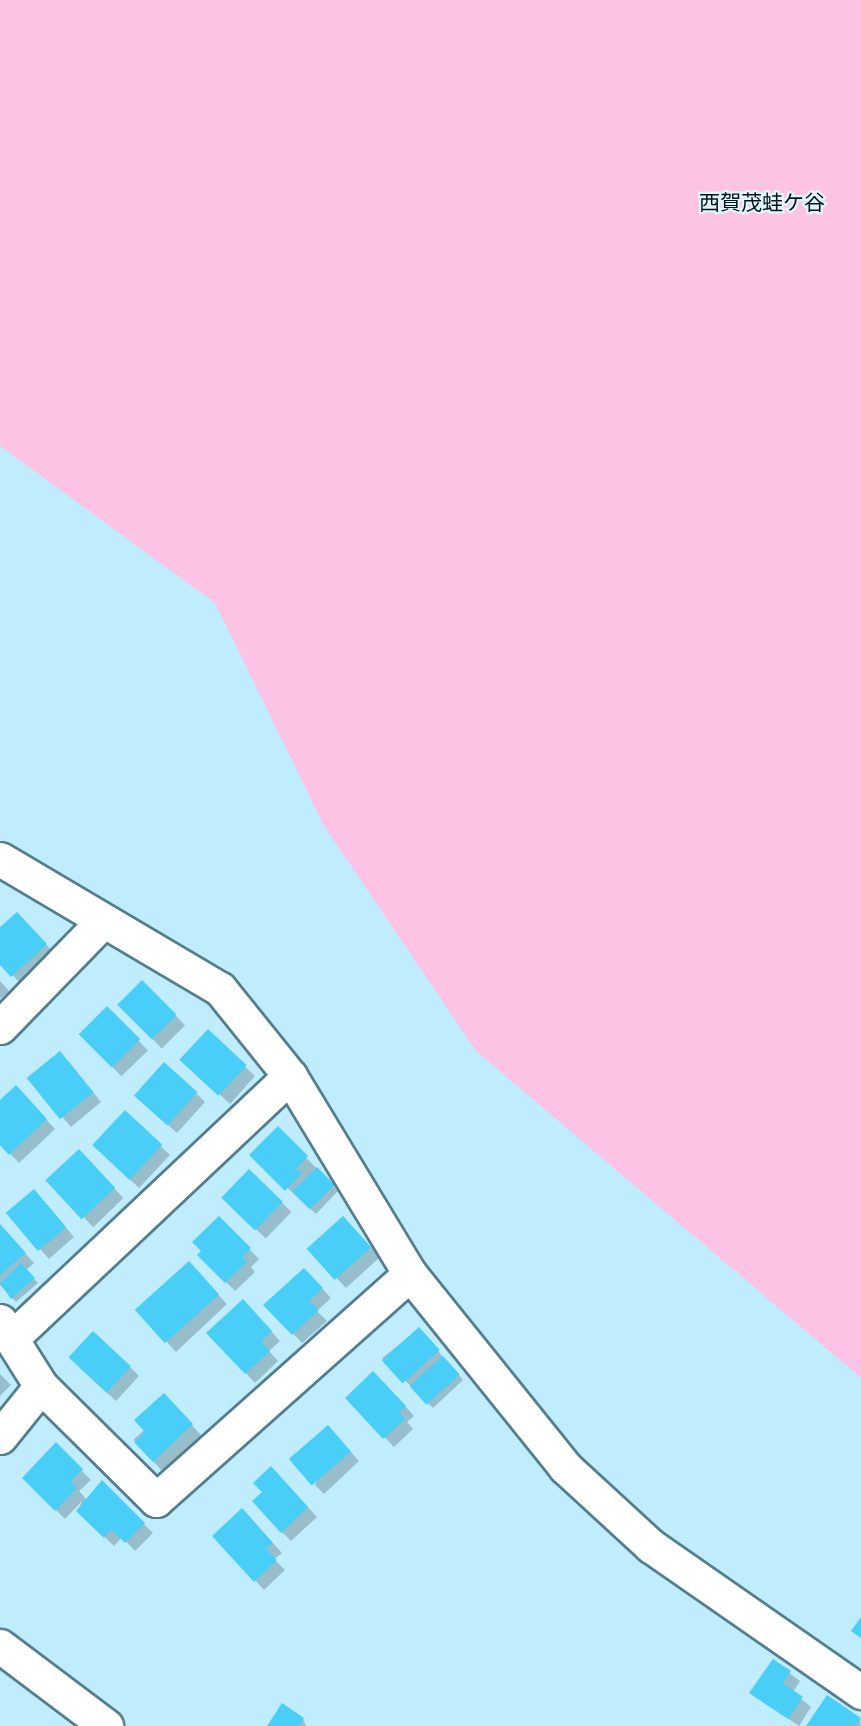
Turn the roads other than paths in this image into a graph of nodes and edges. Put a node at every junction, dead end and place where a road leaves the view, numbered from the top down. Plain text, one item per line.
1 (0, 859) edge
2 (101, 923) junction
3 (0, 1027) edge
4 (290, 1076) junction
5 (410, 1274) junction
6 (7, 1329) edge
7 (41, 1386) junction
8 (0, 1437) edge
9 (0, 1646) edge
10 (861, 1692) edge
11 (106, 1726) edge

1 - 2 street
2 - 3 street
2 - 4 street
4 - 5 street
4 - 6 street
5 - 7 street
5 - 10 street
6 - 7 street
7 - 8 street
9 - 11 street

